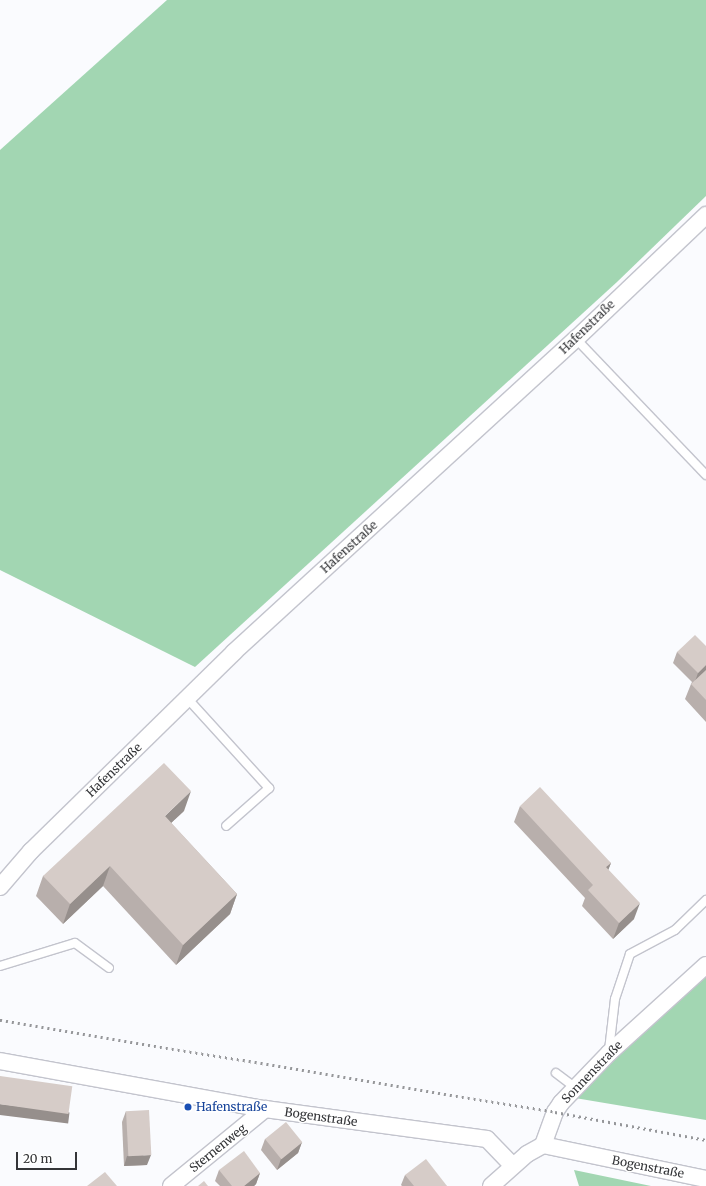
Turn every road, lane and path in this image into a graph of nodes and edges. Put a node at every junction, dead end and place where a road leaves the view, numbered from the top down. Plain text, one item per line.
1 (706, 215) edge
2 (576, 339) junction
3 (706, 475) edge
4 (187, 698) junction
5 (226, 826) dead end
6 (0, 887) edge
7 (706, 900) edge
8 (706, 965) edge
9 (0, 966) edge
10 (109, 968) dead end
11 (609, 1053) junction
12 (0, 1061) edge
13 (556, 1074) dead end
14 (576, 1088) junction
15 (265, 1109) junction
16 (543, 1145) junction
17 (513, 1166) junction
18 (706, 1179) edge
19 (171, 1186) edge
20 (491, 1186) edge

1 - 2 street, Hafenstraße
2 - 3 lane
2 - 4 street, Hafenstraße
4 - 5 lane
4 - 6 street, Hafenstraße
7 - 11 lane
8 - 11 street, Sonnenstraße
9 - 10 lane
11 - 14 street, Sonnenstraße
12 - 15 street, Bogenstraße
13 - 14 lane
14 - 16 street, Sonnenstraße
15 - 17 street, Bogenstraße
15 - 19 street, Sternenweg
16 - 17 street
16 - 18 street, Bogenstraße
17 - 20 street

